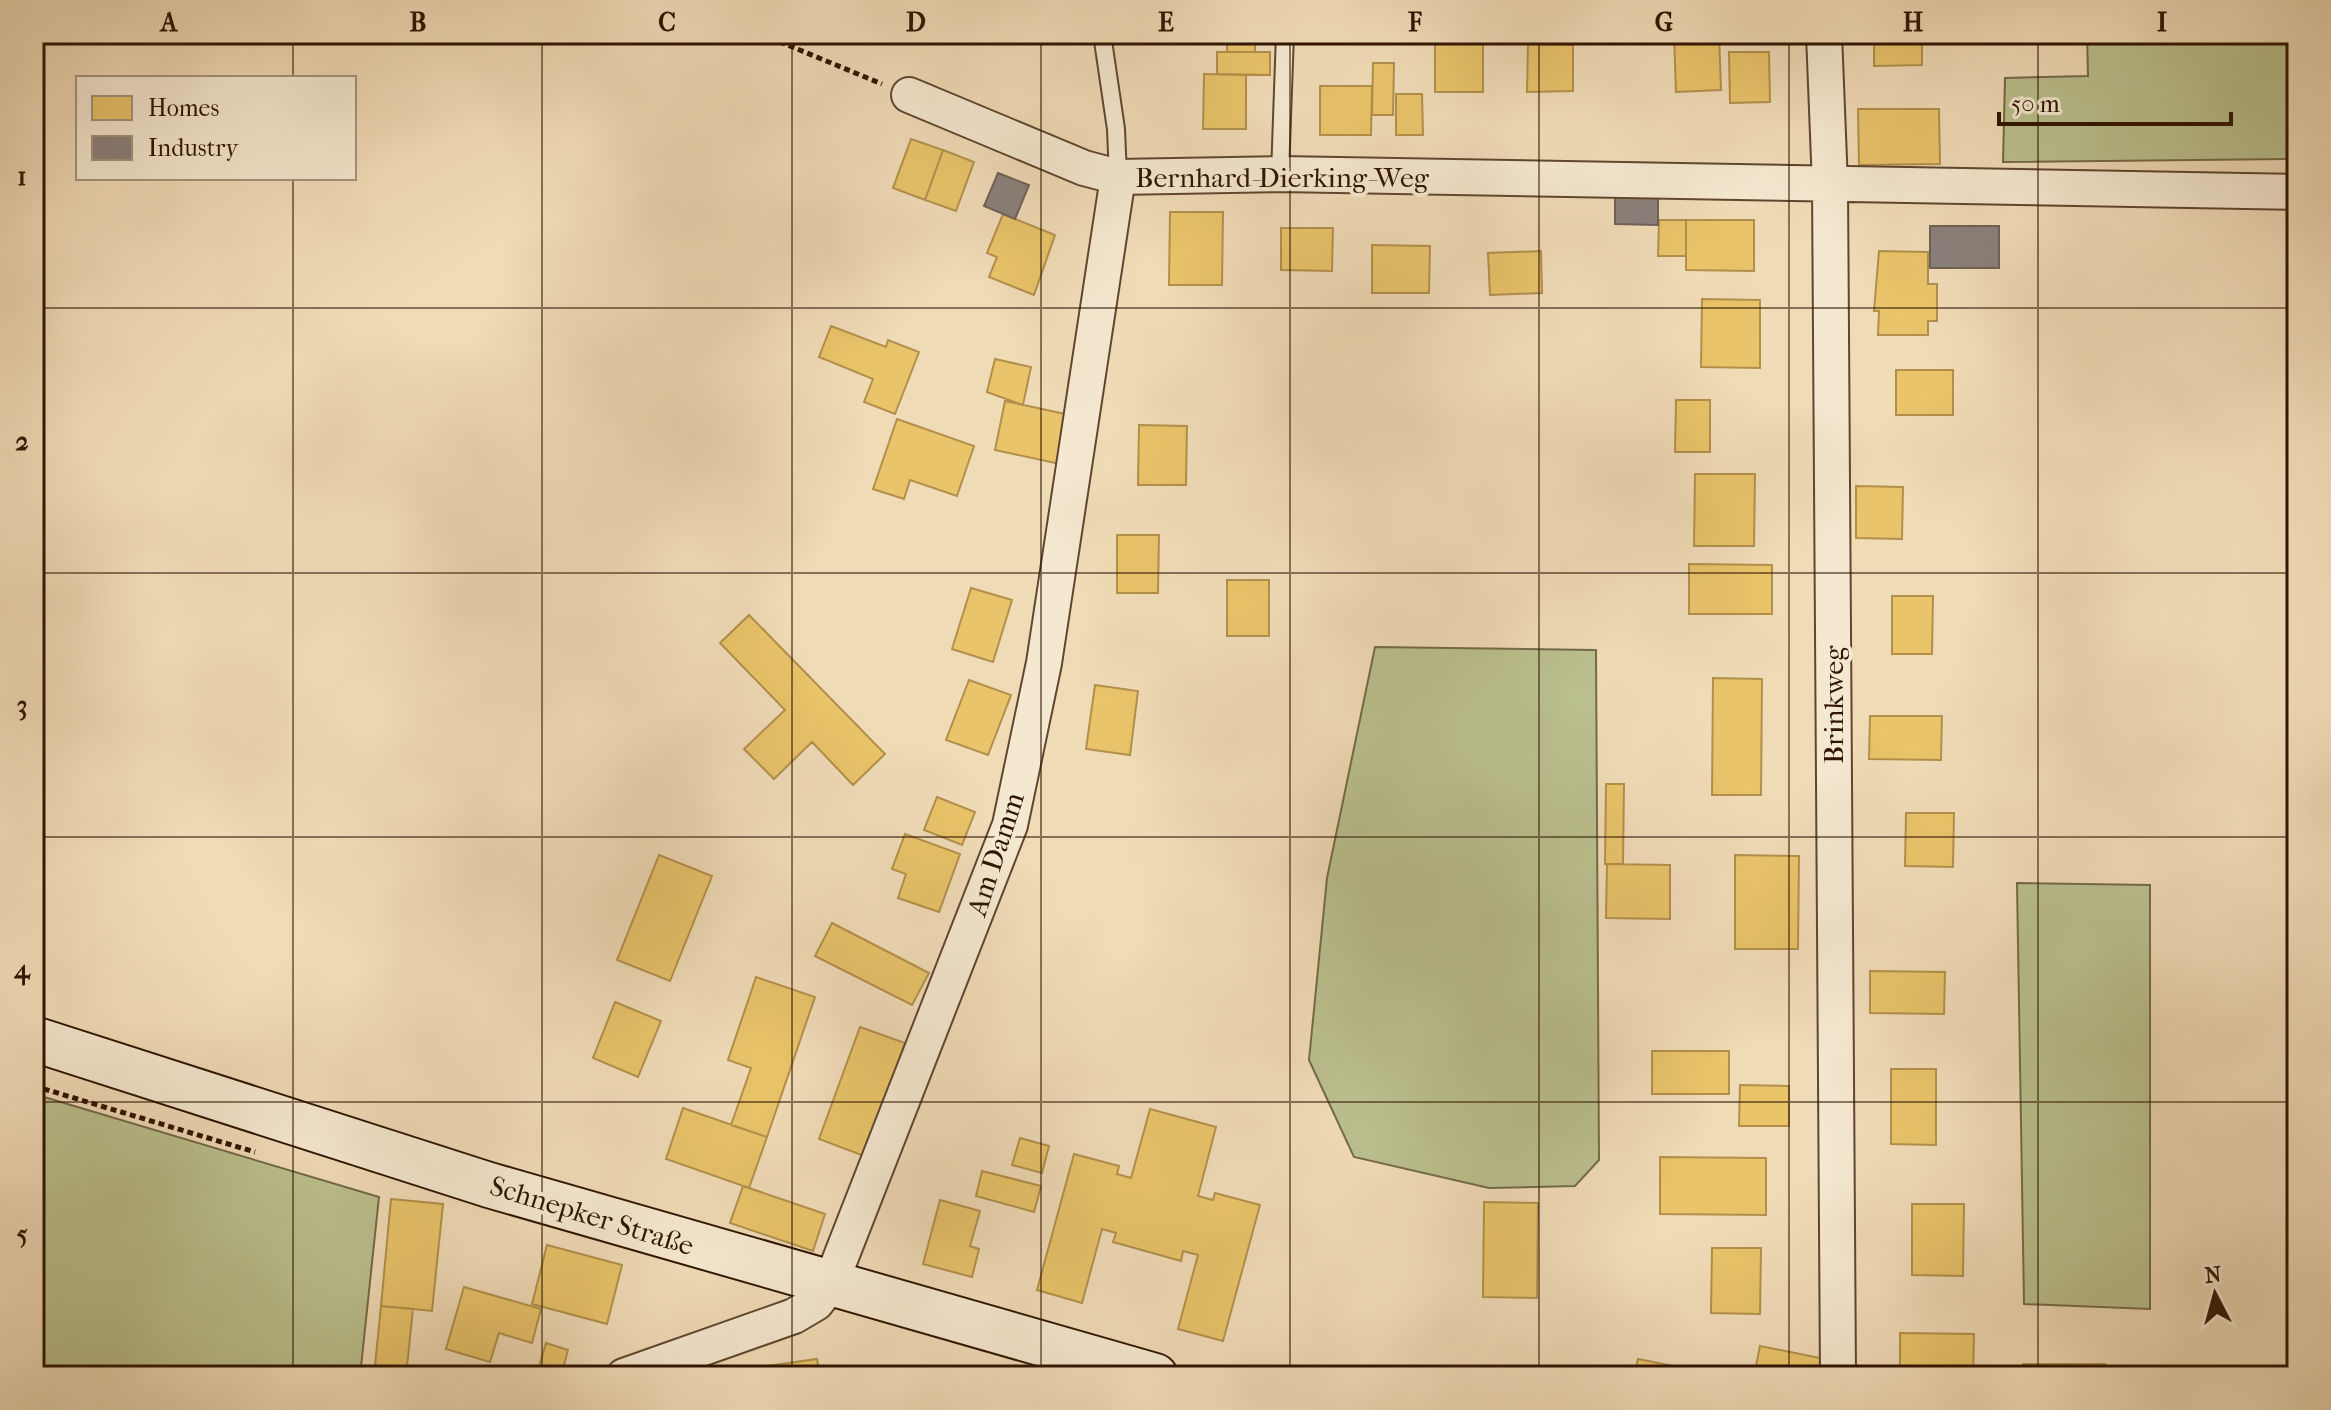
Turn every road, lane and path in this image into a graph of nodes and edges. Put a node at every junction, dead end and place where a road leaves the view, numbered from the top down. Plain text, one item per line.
1 (761, 34) edge
2 (1102, 34) edge
3 (1285, 34) edge
4 (1824, 34) edge
5 (909, 95) joint
6 (1280, 174) junction
7 (1118, 177) junction
8 (1830, 185) junction
9 (2297, 192) edge
10 (34, 1039) edge
11 (830, 1285) junction
12 (624, 1376) edge
13 (1155, 1376) edge
14 (1838, 1376) edge

1 - 5 path
2 - 7 lane
3 - 6 lane
4 - 8 street, Brinkweg
5 - 7 street, Bernhard-Dierking-Weg
6 - 7 street, Bernhard-Dierking-Weg
6 - 8 street, Bernhard-Dierking-Weg
7 - 11 street, Am Damm
8 - 9 street, Bernhard-Dierking-Weg
8 - 14 street, Brinkweg
10 - 11 main road, Schnepker Straße
11 - 12 street, Am Damm
11 - 13 main road, Schnepker Straße

